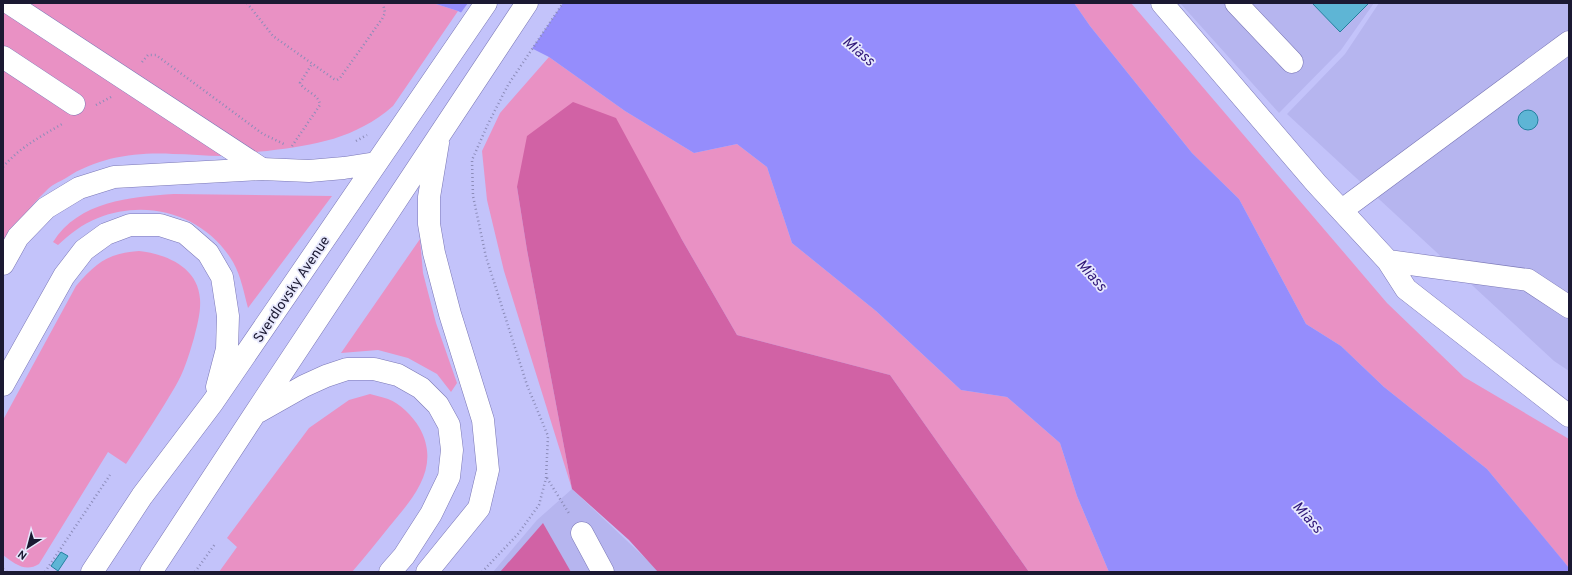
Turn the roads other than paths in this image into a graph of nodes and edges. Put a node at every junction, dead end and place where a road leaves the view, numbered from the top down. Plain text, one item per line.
1 (9, 3) edge
2 (486, 3) edge
3 (527, 3) edge
4 (1162, 3) edge
5 (1236, 3) edge
6 (1569, 42) edge
7 (3, 57) edge
8 (1292, 62) dead end
9 (74, 104) dead end
10 (439, 136) junction
11 (376, 163) junction
12 (262, 169) junction
13 (1342, 210) junction
14 (1388, 261) junction
15 (3, 264) edge
16 (1569, 307) edge
17 (3, 385) edge
18 (214, 402) junction
19 (254, 415) junction
20 (1569, 416) edge
21 (582, 533) road end
22 (92, 572) edge
23 (151, 572) edge
24 (390, 572) edge
25 (427, 572) edge
26 (604, 572) edge

1 - 12 main road
2 - 11 main road, Sverdlovsky Avenue
3 - 10 main road
4 - 13 main road
5 - 8 main road
6 - 13 main road
7 - 9 main road
10 - 19 main road
10 - 25 main road
11 - 12 main road
11 - 18 main road, Sverdlovsky Avenue
12 - 15 main road
13 - 14 main road
14 - 16 main road
14 - 20 main road
17 - 18 main road
18 - 22 main road, Sverdlovsky Avenue
19 - 23 main road
19 - 24 main road
21 - 26 main road

